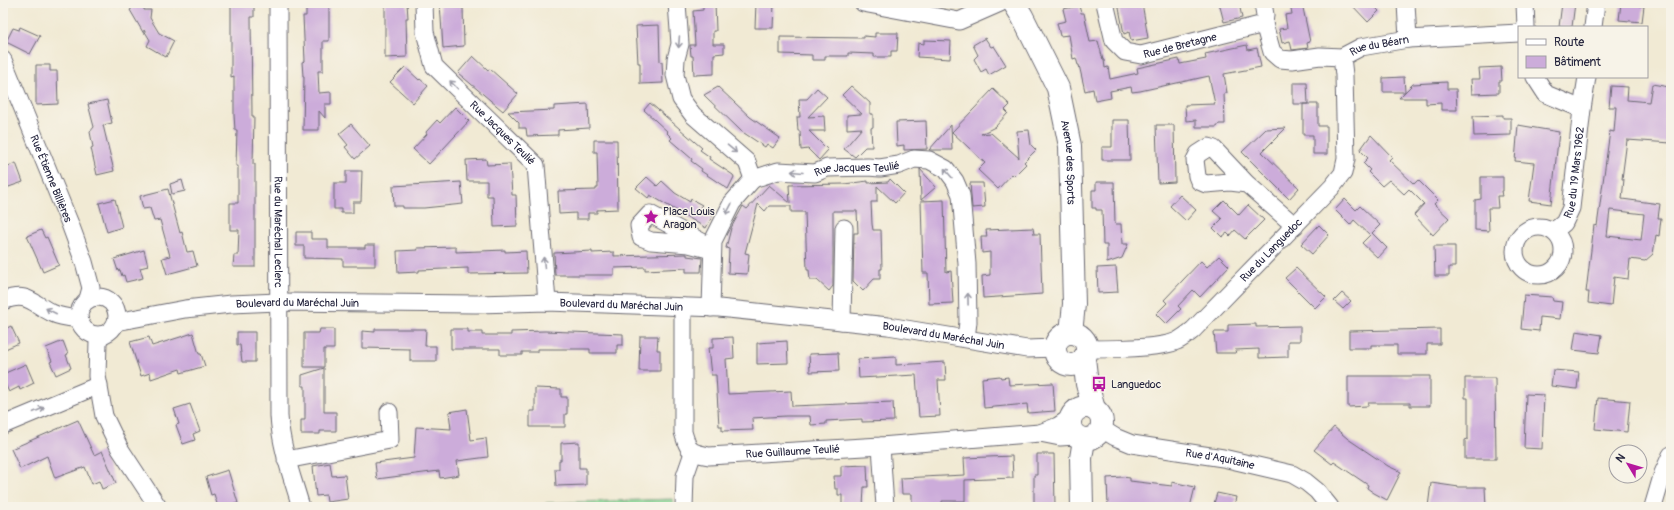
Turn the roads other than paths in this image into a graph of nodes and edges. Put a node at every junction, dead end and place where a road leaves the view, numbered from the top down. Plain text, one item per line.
1 (278, 3) edge
2 (424, 3) edge
3 (677, 3) edge
4 (863, 3) edge
5 (1000, 3) edge
6 (1014, 3) edge
7 (1105, 3) edge
8 (1263, 3) edge
9 (1406, 3) edge
10 (1525, 3) edge
11 (1596, 3) edge
12 (1264, 24) junction
13 (1526, 26) edge
14 (1593, 26) edge
15 (1518, 33) edge
16 (1408, 39) junction
17 (1342, 57) junction
18 (3, 60) edge
19 (1536, 78) edge
20 (1587, 78) edge
21 (1582, 108) junction
22 (752, 178) junction
23 (1247, 184) dead end
24 (1295, 226) junction
25 (844, 228) dead end
26 (1554, 231) dead end
27 (88, 299) junction
28 (3, 301) edge
29 (278, 302) junction
30 (547, 302) junction
31 (113, 304) junction
32 (683, 307) junction
33 (711, 308) junction
34 (185, 309) junction
35 (79, 319) junction
36 (842, 320) junction
37 (116, 322) junction
38 (101, 335) junction
39 (966, 338) junction
40 (1073, 355) junction
41 (99, 385) junction
42 (389, 412) dead end
43 (1084, 424) junction
44 (3, 425) edge
45 (881, 446) junction
46 (693, 453) junction
47 (1671, 455) edge
48 (286, 460) junction
49 (158, 507) edge
50 (301, 507) edge
51 (684, 507) edge
52 (885, 507) edge
53 (1082, 507) edge
54 (1330, 507) edge
55 (1653, 507) edge

1 - 29 street, Rue du Maréchal Leclerc
30 -> 2 street, Rue Jacques Teulié
3 -> 22 street
4 - 5 street
6 - 40 main road, Avenue des Sports
7 - 12 street, Rue de Bretagne
8 - 12 street, Rue du Béarn
9 - 16 street
10 - 13 street
11 - 14 street
12 - 17 street, Rue du Béarn
15 - 16 street, Rue du Béarn
16 - 17 street, Rue du Béarn
17 - 24 street, Rue du Languedoc
18 - 27 street, Rue Étienne Billières
19 - 21 street
20 - 21 street, Rue du 19 Mars 1962
21 - 26 street, Rue du 19 Mars 1962
22 -> 33 street
39 -> 22 street, Rue Jacques Teulié
23 - 24 street
24 - 40 street, Rue du Languedoc
25 - 36 street
27 - 31 street
27 - 35 street
35 -> 28 street
29 - 30 street, Boulevard du Maréchal Juin
29 - 34 street, Boulevard du Maréchal Juin
29 - 48 street, Rue du Maréchal Leclerc
30 - 32 street, Boulevard du Maréchal Juin
31 - 34 street, Boulevard du Maréchal Juin
31 - 37 street
32 - 33 street, Boulevard du Maréchal Juin
32 - 46 street
33 - 36 street, Boulevard du Maréchal Juin
34 - 37 street, Boulevard du Maréchal Juin
35 - 38 street
36 - 39 street, Boulevard du Maréchal Juin
37 - 38 street
38 - 41 street
39 - 40 street, Boulevard du Maréchal Juin
40 - 43 main road
44 -> 41 street
41 - 49 street
42 - 48 street
43 - 45 street, Rue Guillaume Teulié
43 - 53 main road
43 - 54 street, Rue d'Aquitaine
45 - 46 street, Rue Guillaume Teulié
45 - 52 street
46 - 51 street
47 - 55 street
48 - 50 street, Rue du Maréchal Leclerc

